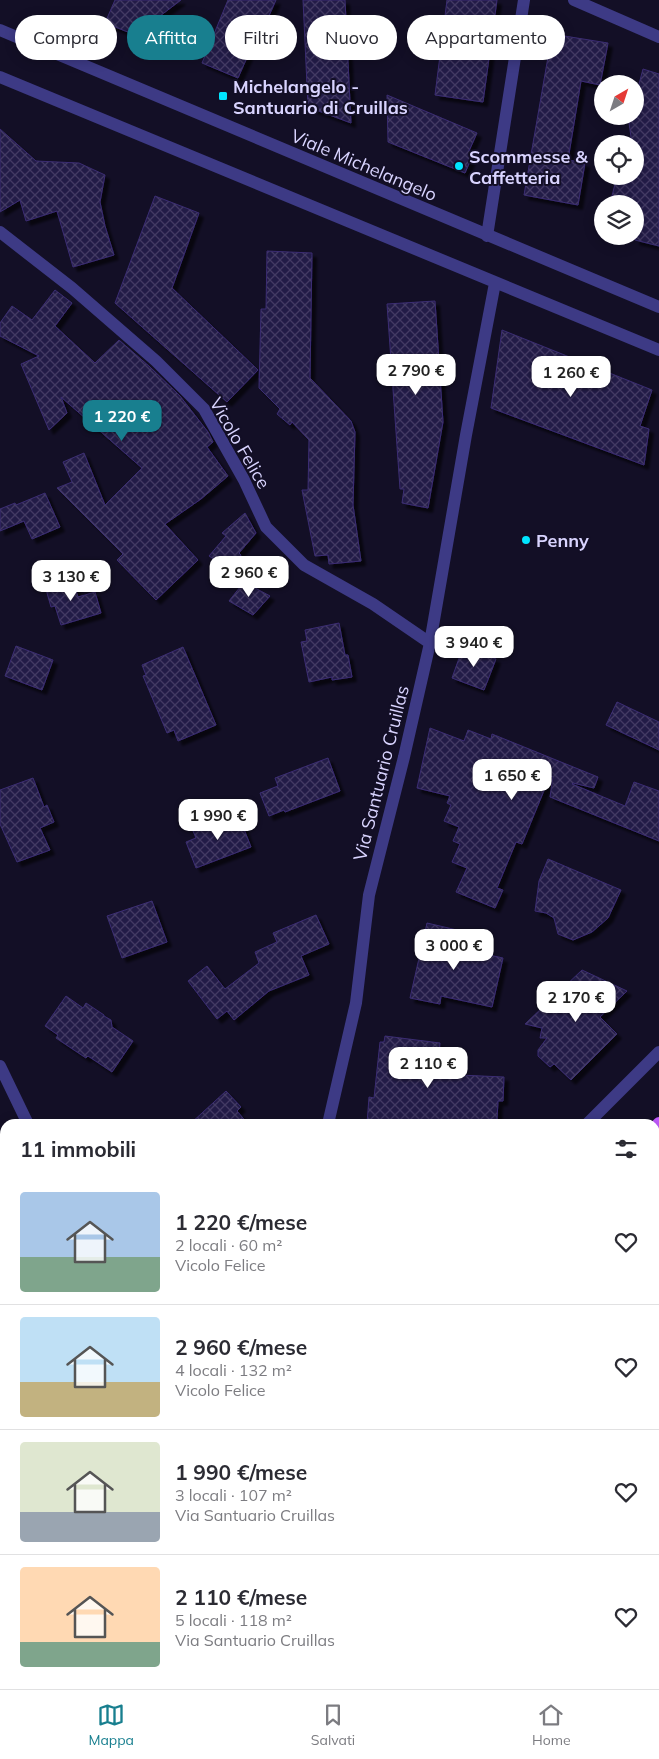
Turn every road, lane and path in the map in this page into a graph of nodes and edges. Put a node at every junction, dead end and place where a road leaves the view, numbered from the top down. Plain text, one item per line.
1 (524, 0) edge
2 (574, 0) edge
3 (0, 30) edge
4 (659, 36) edge
5 (0, 77) edge
6 (0, 232) edge
7 (487, 236) junction
8 (495, 282) junction
9 (659, 307) edge
10 (659, 350) edge
11 (430, 643) junction
12 (657, 1053) edge
13 (0, 1066) edge
14 (26, 1119) edge
15 (329, 1119) edge
16 (592, 1119) edge

1 - 7 street
2 - 4 street
3 - 7 street, Viale Michelangelo
5 - 8 street
6 - 11 street, Vicolo Felice
7 - 9 street, Viale Michelangelo
8 - 10 street
8 - 11 street, Via Santuario Cruillas
11 - 15 street, Via Santuario Cruillas
12 - 16 street
13 - 14 street

